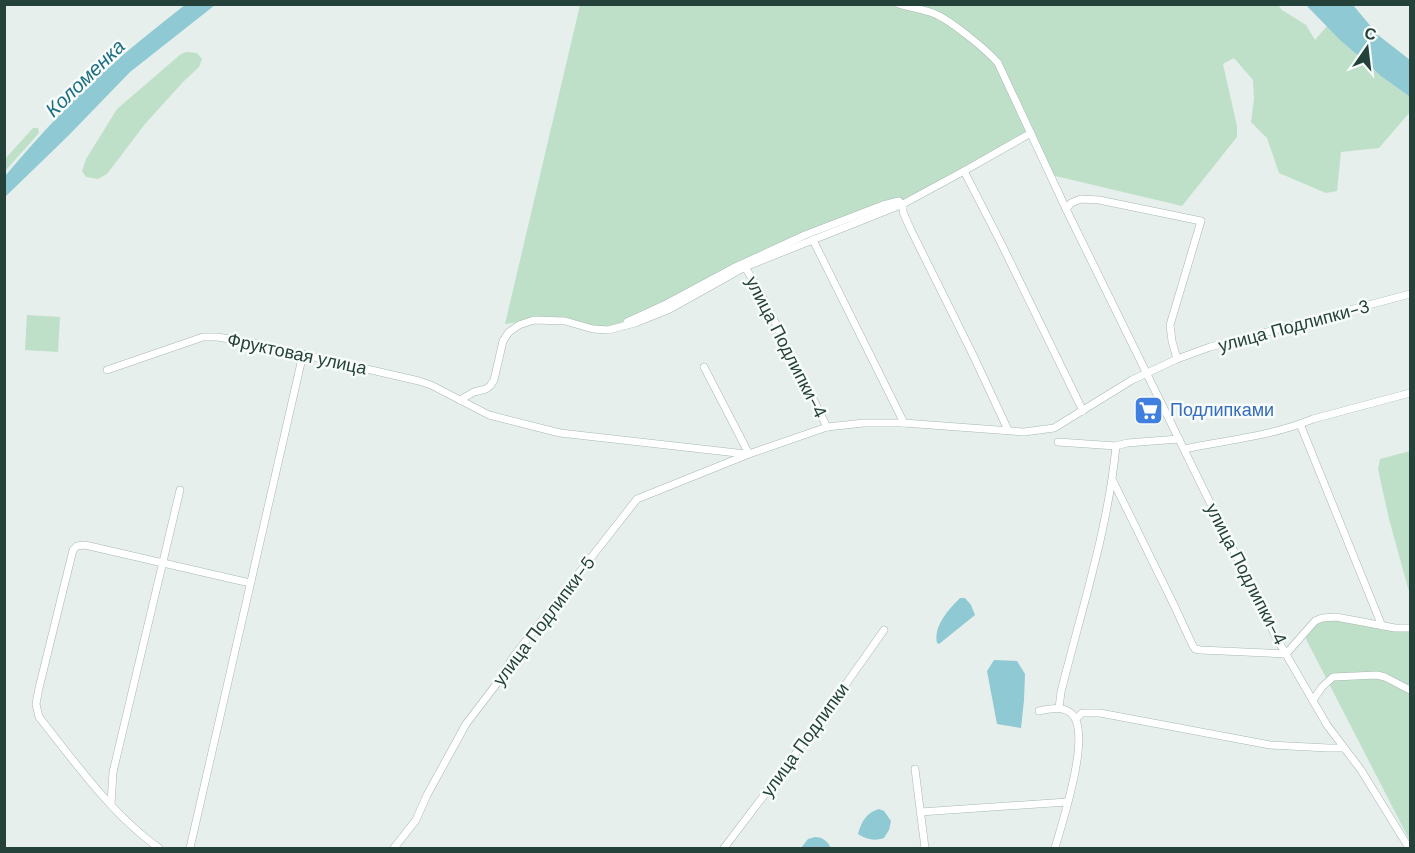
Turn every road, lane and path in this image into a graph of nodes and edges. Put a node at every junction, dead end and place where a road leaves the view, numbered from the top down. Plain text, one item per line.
1 (899, 4) edge
2 (1030, 132) junction
3 (964, 171) junction
4 (906, 202) junction
5 (1066, 209) junction
6 (813, 240) junction
7 (745, 267) junction
8 (1410, 294) edge
9 (609, 330) junction
10 (303, 354) junction
11 (1177, 359) junction
12 (704, 368) dead end
13 (107, 370) dead end
14 (1147, 373) junction
15 (1410, 393) edge
16 (460, 400) junction
17 (1083, 411) junction
18 (904, 423) junction
19 (1300, 424) junction
20 (827, 427) junction
21 (1008, 430) junction
22 (1179, 439) junction
23 (1058, 442) dead end
24 (1116, 446) junction
25 (1184, 449) junction
26 (748, 454) junction
27 (1113, 481) junction
28 (180, 490) dead end
29 (163, 563) junction
30 (250, 583) junction
31 (1382, 626) junction
32 (1410, 628) edge
33 (884, 630) dead end
34 (1286, 654) junction
35 (1410, 690) edge
36 (1313, 700) junction
37 (1059, 708) junction
38 (1039, 711) dead end
39 (1076, 719) junction
40 (1344, 748) junction
41 (915, 769) dead end
42 (1067, 802) junction
43 (111, 804) junction
44 (920, 812) junction
45 (159, 849) edge
46 (190, 849) edge
47 (394, 849) edge
48 (724, 849) edge
49 (925, 849) edge
50 (1055, 849) edge
51 (1409, 849) edge

1 - 2 street, улица Подлипки-4
2 - 3 street
2 - 5 street, улица Подлипки-4
3 - 4 street
3 - 17 street
4 - 6 street
4 - 9 street
4 - 21 street
5 - 11 street
5 - 14 street, улица Подлипки-4
6 - 7 street
6 - 18 street
7 - 9 street
7 - 20 street, улица Подлипки-4
8 - 11 street, улица Подлипки-3
9 - 16 street
10 - 13 street, Фруктовая улица
10 - 16 street, Фруктовая улица
10 - 30 street
11 - 14 street, улица Подлипки-3
12 - 26 street
14 - 17 street, улица Подлипки-4
14 - 22 street, улица Подлипки-4
15 - 19 street
16 - 26 street, Фруктовая улица
17 - 21 street, улица Подлипки-4
18 - 20 street, улица Подлипки-4
18 - 21 street, улица Подлипки-4
19 - 25 street
19 - 31 street
20 - 26 street, улица Подлипки-4
22 - 24 street
22 - 25 street, улица Подлипки-4
23 - 24 street
24 - 27 street
25 - 34 street, улица Подлипки-4
26 - 47 street, улица Подлипки-5
27 - 34 street, улица Подлипки-4
27 - 37 street
28 - 29 street
29 - 30 street
29 - 43 street
29 - 43 street
30 - 46 street
31 - 32 street
31 - 34 street
33 - 48 street, улица Подлипки
34 - 36 street
35 - 36 street
36 - 40 street
37 - 38 street
37 - 39 street
39 - 40 street
39 - 42 street
40 - 51 street
41 - 44 street
42 - 44 street
42 - 50 street
43 - 45 street
44 - 49 street

